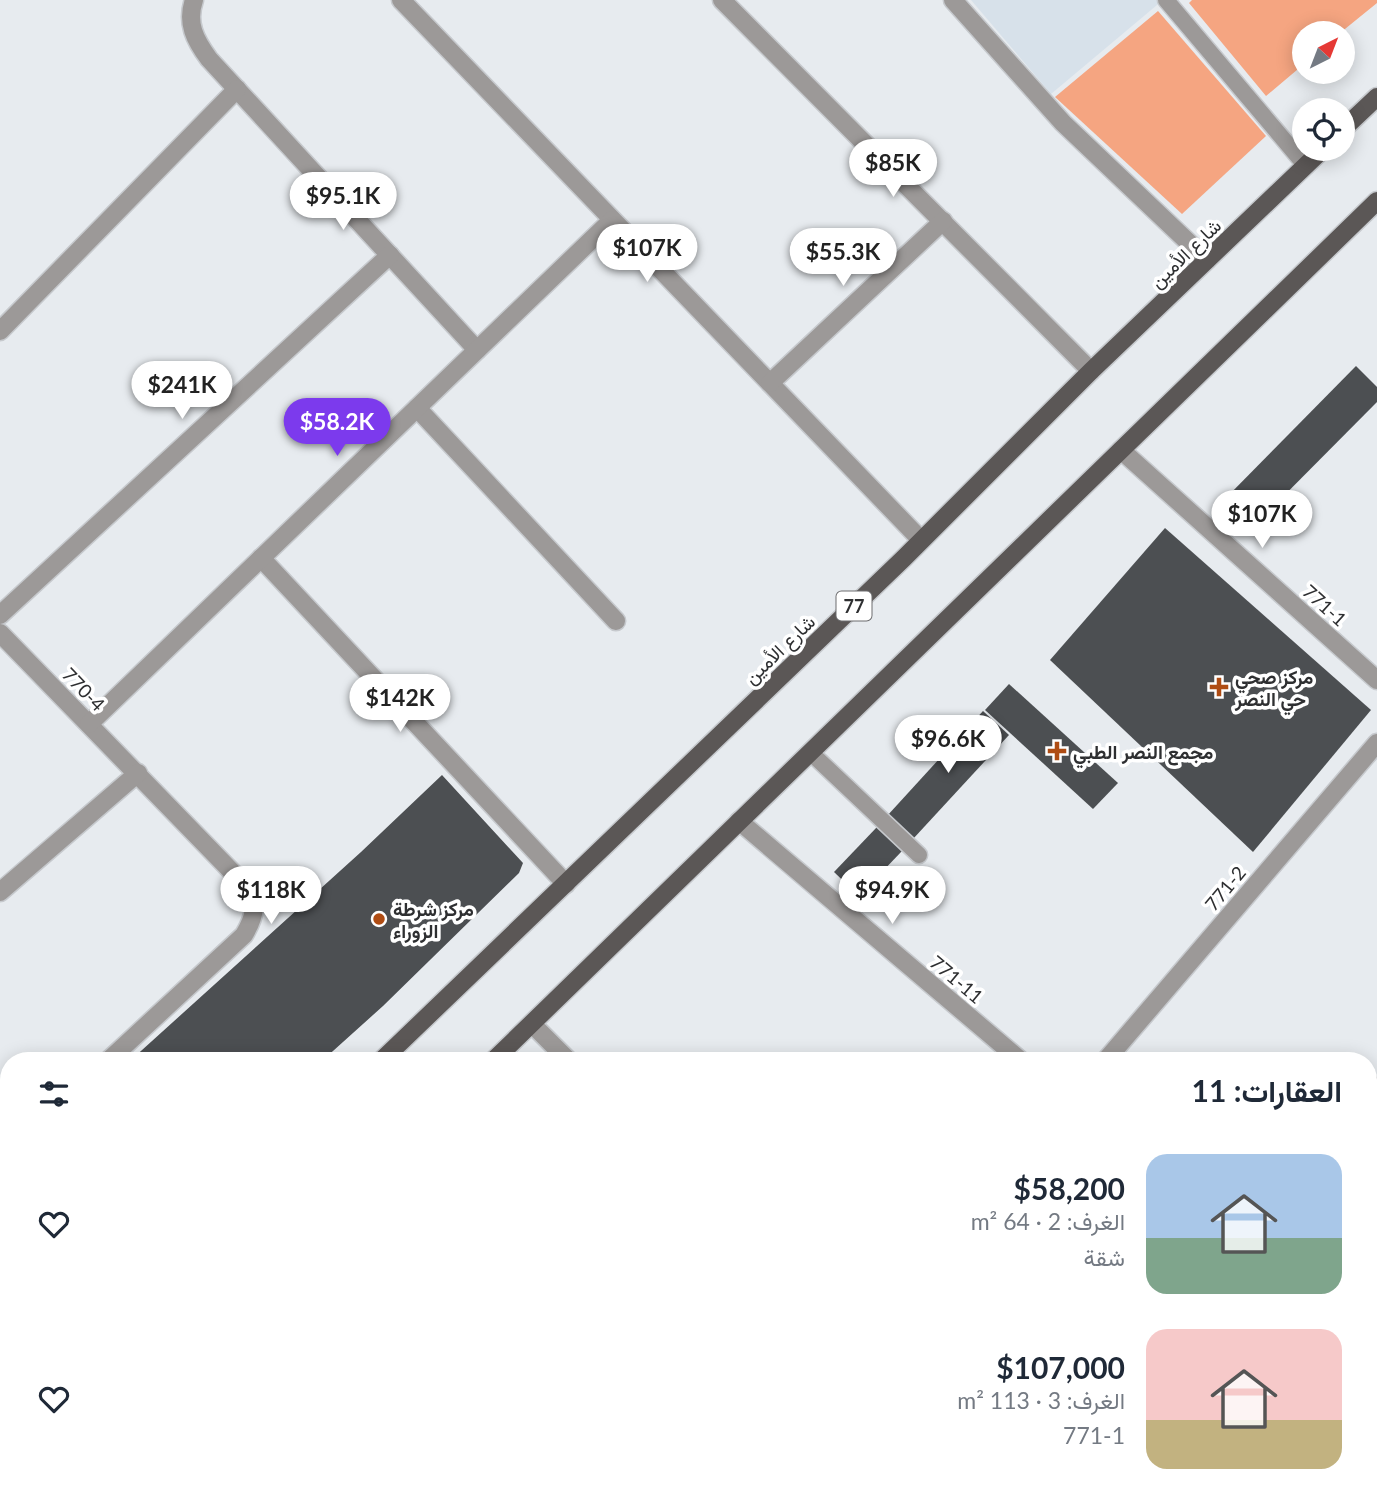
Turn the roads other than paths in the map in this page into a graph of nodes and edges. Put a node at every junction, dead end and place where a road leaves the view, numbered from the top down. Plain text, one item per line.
1 (194, 0) edge
2 (401, 0) edge
3 (722, 0) edge
4 (953, 0) edge
5 (1166, 0) edge
6 (237, 89) junction
7 (1377, 97) edge
8 (1355, 118) edge
9 (1311, 161) edge
10 (1306, 166) junction
11 (1377, 201) edge
12 (612, 220) junction
13 (943, 221) junction
14 (390, 255) junction
15 (1208, 260) junction
16 (0, 331) edge
17 (477, 351) junction
18 (1091, 371) junction
19 (769, 383) junction
20 (417, 408) junction
21 (1121, 450) junction
22 (921, 540) junction
23 (261, 558) junction
24 (0, 615) edge
25 (616, 621) dead end
26 (0, 633) edge
27 (1377, 680) edge
28 (89, 724) junction
29 (1377, 743) edge
30 (810, 752) junction
31 (138, 773) junction
32 (739, 821) junction
33 (919, 855) dead end
34 (566, 884) junction
35 (0, 892) edge
36 (532, 1024) junction
37 (118, 1052) edge
38 (390, 1052) edge
39 (502, 1052) edge
40 (560, 1052) edge
41 (1011, 1052) edge
42 (1113, 1052) edge

1 - 6 street
2 - 12 street
3 - 13 street
4 - 15 street
5 - 10 lane
6 - 14 street
6 - 16 street
7 - 8 main road
9 - 10 main road, شارع الأمين / 77
10 - 15 main road, شارع الأمين / 77
11 - 21 main road
12 - 17 street
12 - 19 street
13 - 18 street
13 - 19 street
14 - 17 street
14 - 24 street
15 - 18 main road, شارع الأمين / 77
17 - 20 street
18 - 22 main road, شارع الأمين / 77
19 - 22 street
20 - 23 street
20 - 25 street
21 - 27 street, 771-1
21 - 30 main road
22 - 34 main road, شارع الأمين / 77
23 - 28 street
23 - 34 street
26 - 28 street, 770-4
28 - 31 street, 770-4
29 - 42 street, 771-2
30 - 32 main road
30 - 33 lane
31 - 35 street
31 - 37 street, 770-4
32 - 36 main road
32 - 41 street, 771-11
34 - 38 main road, شارع الأمين / 77
36 - 39 main road
36 - 40 street

